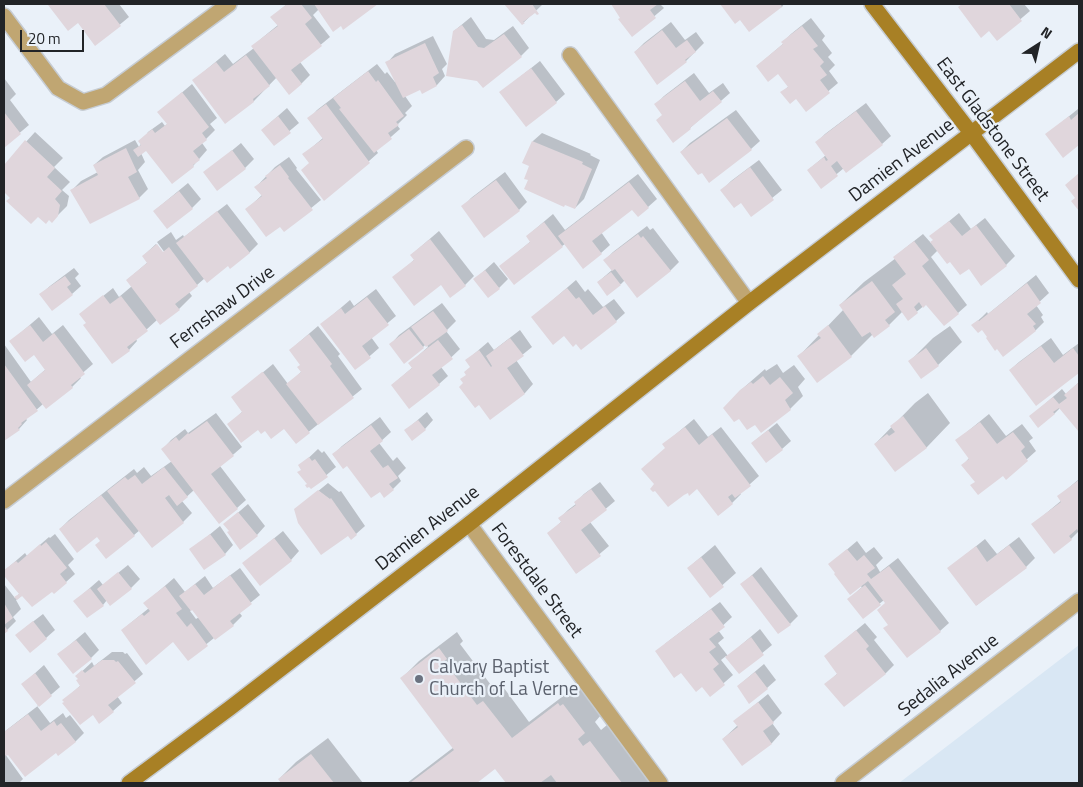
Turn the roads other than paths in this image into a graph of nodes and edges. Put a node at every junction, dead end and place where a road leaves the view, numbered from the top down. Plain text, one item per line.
1 (228, 4) edge
2 (872, 4) edge
3 (4, 16) edge
4 (1079, 51) edge
5 (570, 55) dead end
6 (971, 133) junction
7 (466, 148) dead end
8 (1079, 280) edge
9 (749, 303) junction
10 (4, 501) edge
11 (468, 524) junction
12 (1079, 601) edge
13 (129, 783) edge
14 (660, 783) edge
15 (843, 783) edge

1 - 3 street
2 - 6 main road, East Gladstone Street
4 - 6 main road, Damien Avenue
5 - 9 street
6 - 8 main road, East Gladstone Street
6 - 9 main road, Damien Avenue
7 - 10 street, Fernshaw Drive
9 - 11 main road, Damien Avenue
11 - 13 main road, Damien Avenue
11 - 14 street, Forestdale Street
12 - 15 street, Sedalia Avenue

